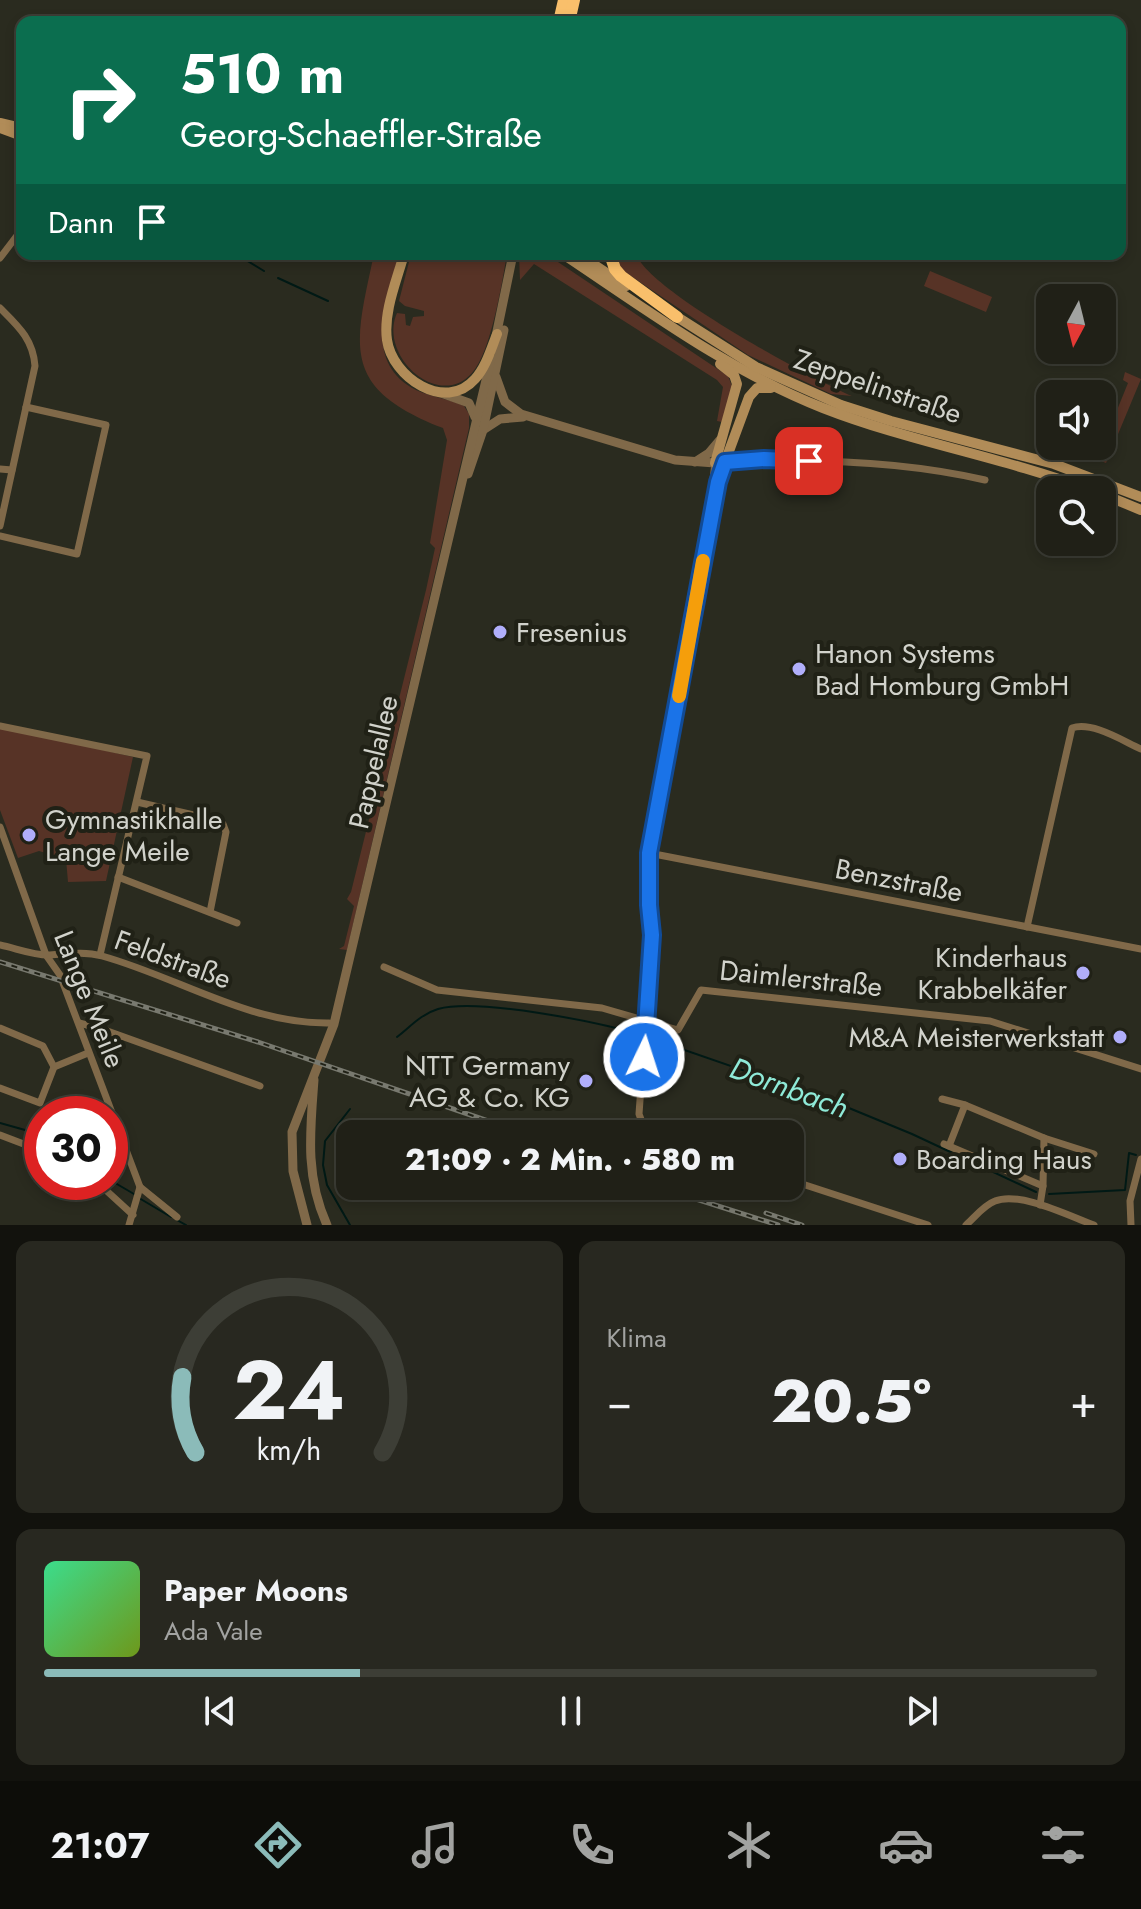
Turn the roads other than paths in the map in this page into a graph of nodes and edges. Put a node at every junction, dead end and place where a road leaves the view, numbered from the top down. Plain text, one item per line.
1 (16, 237) edge
2 (0, 258) edge
3 (403, 260) edge
4 (514, 260) edge
5 (514, 260) edge
6 (572, 260) edge
7 (588, 260) edge
8 (612, 260) edge
9 (0, 308) edge
10 (654, 315) junction
11 (677, 317) junction
12 (497, 334) junction
13 (496, 374) junction
14 (781, 390) junction
15 (439, 392) junction
16 (26, 407) junction
17 (530, 418) junction
18 (475, 420) junction
19 (483, 430) junction
20 (724, 434) junction
21 (692, 463) junction
22 (720, 463) junction
23 (0, 469) edge
24 (12, 470) junction
25 (1043, 476) edge
26 (985, 480) dead end
27 (1141, 497) edge
28 (1116, 500) edge
29 (1141, 510) edge
30 (0, 526) edge
31 (450, 531) junction
32 (0, 536) edge
33 (0, 726) edge
34 (1141, 749) edge
35 (137, 802) junction
36 (1, 833) edge
37 (649, 853) junction
38 (118, 877) junction
39 (210, 912) junction
40 (237, 923) dead end
41 (1027, 927) junction
42 (0, 945) edge
43 (1141, 949) edge
44 (46, 955) junction
45 (100, 955) junction
46 (384, 967) dead end
47 (337, 1003) junction
48 (646, 1021) junction
49 (79, 1023) junction
50 (329, 1023) junction
51 (0, 1028) edge
52 (324, 1047) junction
53 (88, 1053) junction
54 (54, 1067) junction
55 (1141, 1069) edge
56 (315, 1077) junction
57 (260, 1086) dead end
58 (0, 1088) edge
59 (942, 1099) dead end
60 (965, 1105) junction
61 (641, 1120) edge
62 (0, 1135) edge
63 (1044, 1138) junction
64 (24, 1144) edge
65 (1094, 1154) dead end
66 (1141, 1159) edge
67 (804, 1185) edge
68 (1043, 1186) junction
69 (140, 1189) junction
70 (120, 1200) edge
71 (1040, 1205) junction
72 (134, 1211) junction
73 (177, 1217) dead end
74 (129, 1225) edge
75 (307, 1225) edge
76 (327, 1225) edge
77 (928, 1225) edge
78 (966, 1225) edge
79 (1094, 1225) edge
80 (1131, 1225) edge

1 - 2 street
3 - 15 main road
4 - 12 street, Pappelallee
5 - 13 street, Pappelallee
6 - 10 main road, Zeppelinstraße
7 - 11 main road, Zeppelinstraße
8 - 11 highway
9 - 16 street
10 - 14 main road, Zeppelinstraße
10 - 20 main road
11 - 27 main road, Zeppelinstraße
12 - 15 main road
12 - 18 street, Pappelallee
13 - 17 street
13 - 19 street, Pappelallee
14 - 22 main road
14 - 25 main road, Zeppelinstraße
15 - 18 street
16 - 24 street
16 - 32 street
17 - 19 street
17 - 21 street
18 - 31 street, Pappelallee
19 - 31 street, Pappelallee
20 - 21 street
20 - 22 main road
21 - 22 street
22 - 26 street
22 - 37 street
23 - 24 street
24 - 30 street
28 - 29 main road
31 - 47 street, Pappelallee
33 - 35 street
34 - 41 street
35 - 38 street
35 - 39 street
36 - 44 street, Lange Meile
37 - 41 street, Benzstraße
37 - 48 street
38 - 39 street
38 - 45 street
39 - 40 street
41 - 43 street, Benzstraße
42 - 44 street, Feldstraße
44 - 45 street, Feldstraße
44 - 49 street, Lange Meile
45 - 50 street, Feldstraße
46 - 48 street, Daimlerstraße
47 - 50 street, Pappelallee
47 - 52 street, Pappelallee
48 - 55 street, Daimlerstraße
48 - 61 street
49 - 53 street, Lange Meile
49 - 57 street
50 - 52 street, Pappelallee
51 - 54 street
52 - 56 street, Pappelallee
53 - 54 street
53 - 69 street, Lange Meile
54 - 58 street
56 - 75 street
56 - 76 street
59 - 60 street
60 - 63 street
60 - 68 street
62 - 64 street
63 - 65 street
63 - 68 street
66 - 80 street
67 - 77 street
68 - 71 street
69 - 72 street
69 - 73 street, Lange Meile
70 - 72 street
71 - 78 street
71 - 79 street
72 - 74 street

